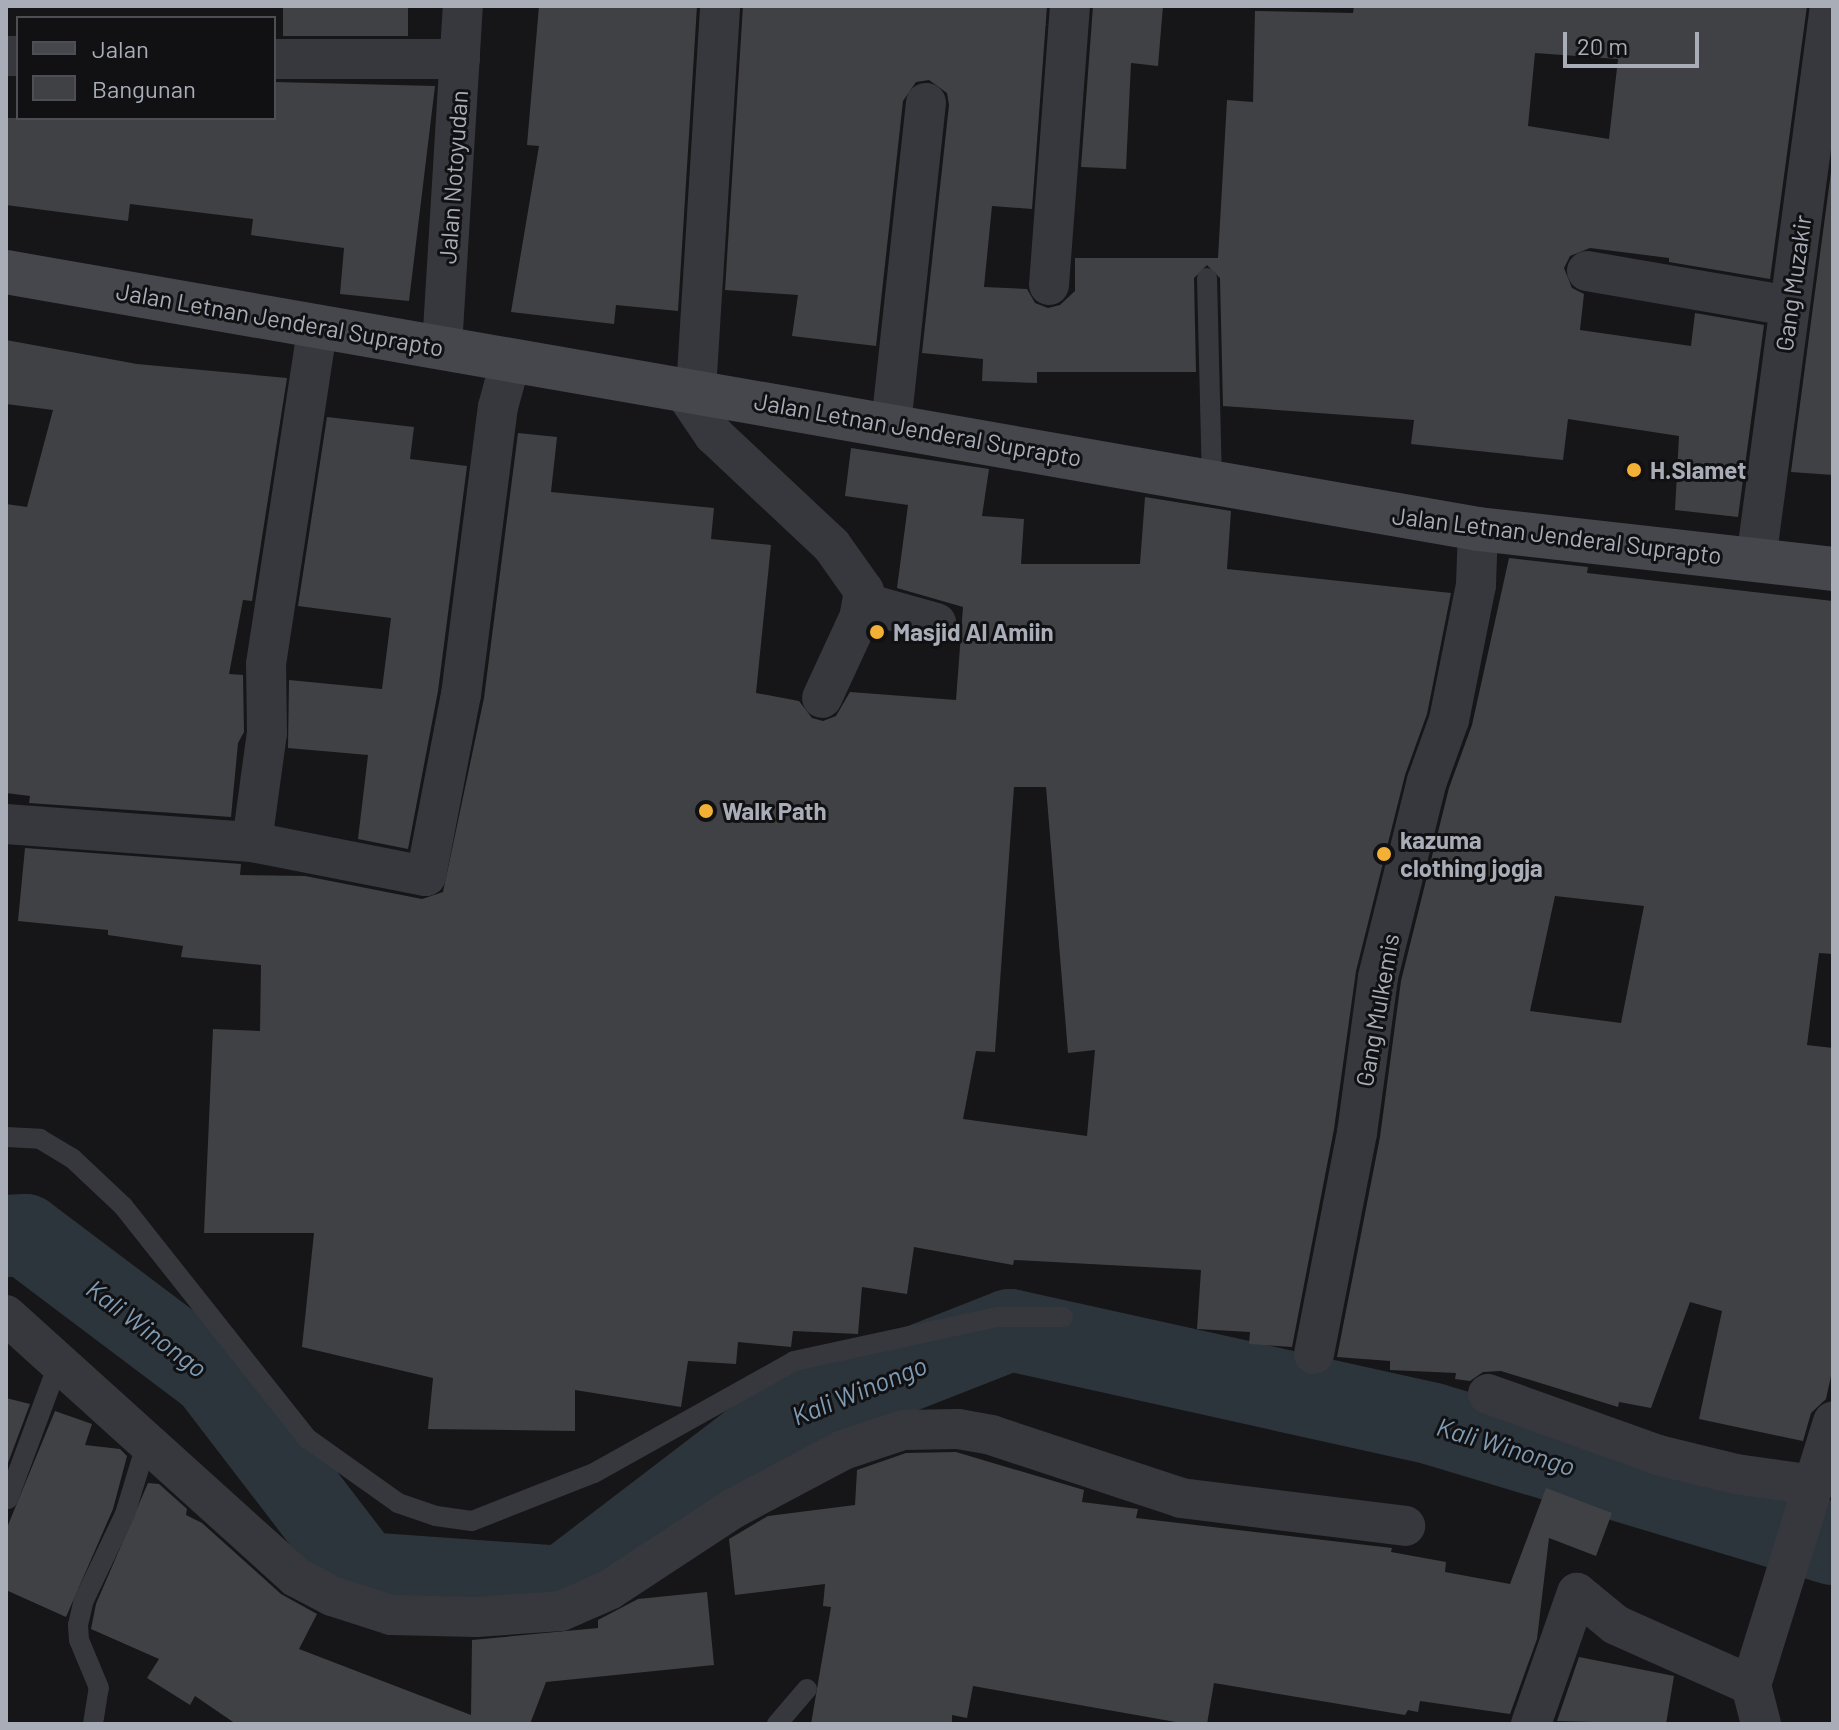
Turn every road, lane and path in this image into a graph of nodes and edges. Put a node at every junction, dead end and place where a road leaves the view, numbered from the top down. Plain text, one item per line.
1 (463, 6) edge
2 (720, 6) edge
3 (1070, 6) edge
4 (1830, 6) edge
5 (276, 59) edge
6 (460, 59) junction
7 (926, 103) dead end
8 (1587, 271) dead end
9 (6, 272) edge
10 (1207, 278) dead end
11 (1049, 285) dead end
12 (1789, 306) junction
13 (318, 325) junction
14 (442, 347) junction
15 (511, 359) junction
16 (689, 389) junction
17 (891, 425) junction
18 (1212, 482) junction
19 (1478, 529) junction
20 (1756, 560) junction
21 (1833, 569) edge
22 (865, 603) junction
23 (936, 623) dead end
24 (822, 698) dead end
25 (6, 824) edge
26 (252, 842) junction
27 (6, 1137) edge
28 (6, 1315) edge
29 (1063, 1317) dead end
30 (1314, 1354) dead end
31 (59, 1362) junction
32 (1488, 1394) dead end
33 (1833, 1421) edge
34 (147, 1442) junction
35 (1811, 1495) junction
36 (8, 1499) dead end
37 (1405, 1526) dead end
38 (1756, 1667) junction
39 (807, 1689) dead end
40 (93, 1724) edge
41 (777, 1724) edge
42 (1531, 1724) edge
43 (1761, 1724) edge

1 - 6 street, Jalan Notoyudan
2 - 16 street
3 - 11 street
4 - 12 street, Gang Muzakir
5 - 6 street
6 - 14 street, Jalan Notoyudan
7 - 17 street
8 - 12 street
9 - 13 main road, Jalan Letnan Jenderal Suprapto
10 - 18 lane
12 - 20 street, Gang Muzakir
13 - 14 main road, Jalan Letnan Jenderal Suprapto
13 - 26 street
14 - 15 main road, Jalan Letnan Jenderal Suprapto
15 - 16 main road, Jalan Letnan Jenderal Suprapto
15 - 26 street
16 - 17 main road, Jalan Letnan Jenderal Suprapto
16 - 22 street
17 - 18 main road, Jalan Letnan Jenderal Suprapto
18 - 19 main road, Jalan Letnan Jenderal Suprapto
19 - 20 main road, Jalan Letnan Jenderal Suprapto
19 - 30 street, Gang Mulkemis
20 - 21 main road, Jalan Letnan Jenderal Suprapto
22 - 23 street
22 - 24 street
25 - 26 street
27 - 29 lane
28 - 31 street
31 - 34 street
31 - 36 lane
32 - 35 street
33 - 35 street
34 - 37 street
34 - 40 lane
35 - 38 street
38 - 42 street
38 - 43 street
39 - 41 lane

